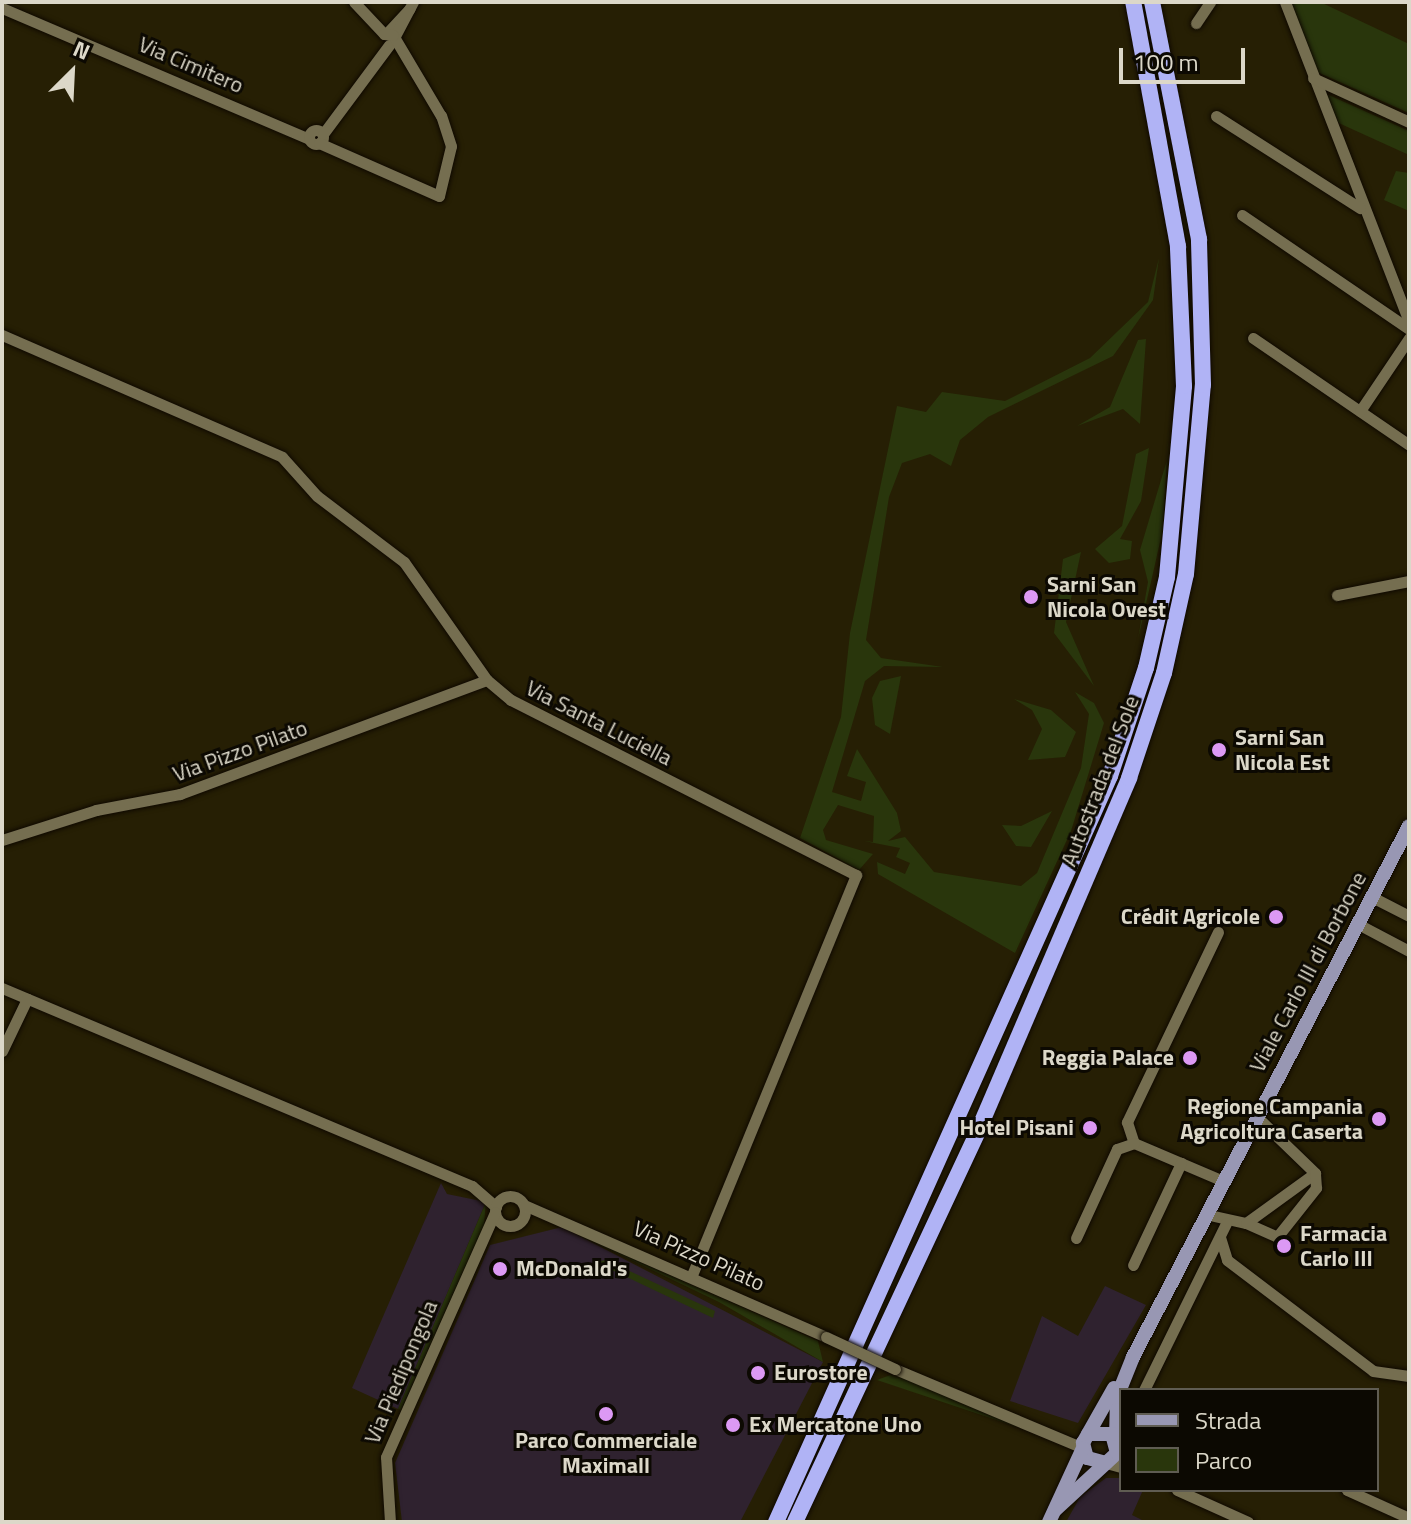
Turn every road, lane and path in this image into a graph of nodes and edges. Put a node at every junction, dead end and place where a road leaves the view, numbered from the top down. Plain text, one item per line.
1 (354, 2) edge
2 (1133, 2) edge
3 (1152, 2) edge
4 (1210, 2) edge
5 (1285, 2) edge
6 (411, 5) edge
7 (2, 8) edge
8 (1196, 23) dead end
9 (389, 39) junction
10 (1313, 78) junction
11 (1216, 116) dead end
12 (1409, 122) edge
13 (316, 136) junction
14 (1360, 208) junction
15 (1242, 215) dead end
16 (1409, 322) edge
17 (1409, 329) edge
18 (2, 335) edge
19 (1253, 338) dead end
20 (1409, 338) edge
21 (1360, 411) junction
22 (1409, 445) edge
23 (1409, 581) edge
24 (1337, 595) dead end
25 (487, 680) junction
26 (1408, 829) edge
27 (2, 840) edge
28 (1372, 897) junction
29 (1409, 916) edge
30 (1358, 924) junction
31 (1218, 932) dead end
32 (1409, 951) edge
33 (2, 988) edge
34 (27, 999) junction
35 (2, 1051) edge
36 (1257, 1117) junction
37 (1134, 1143) junction
38 (1181, 1163) junction
39 (1315, 1173) junction
40 (1223, 1181) junction
41 (472, 1186) junction
42 (507, 1197) junction
43 (524, 1205) junction
44 (495, 1209) junction
45 (1205, 1214) junction
46 (552, 1217) junction
47 (520, 1222) junction
48 (1226, 1223) junction
49 (1246, 1223) junction
50 (507, 1226) junction
51 (1220, 1237) junction
52 (1076, 1238) dead end
53 (480, 1242) junction
54 (1227, 1260) junction
55 (1207, 1262) junction
56 (1133, 1265) dead end
57 (692, 1274) junction
58 (1133, 1357) junction
59 (1409, 1376) edge
60 (1127, 1386) edge
61 (1145, 1388) edge
62 (1118, 1408) edge
63 (1042, 1430) junction
64 (1088, 1434) junction
65 (1118, 1443) edge
66 (1083, 1448) junction
67 (1114, 1465) edge
68 (790, 1491) junction
69 (1181, 1492) edge
70 (1351, 1492) edge
71 (1052, 1516) edge
72 (1409, 1518) edge
73 (390, 1522) edge
74 (768, 1522) edge
75 (776, 1522) edge
76 (795, 1522) edge
77 (1248, 1522) edge

1 - 9 street
2 - 68 highway, Autostrada del Sole
3 - 76 highway, Autostrada del Sole
4 - 8 street
5 - 10 street
6 - 9 street
7 - 13 street, Via Cimitero
9 - 13 street
9 - 13 street, Via Cimitero
10 - 12 street
10 - 14 street
11 - 14 street
14 - 16 street
15 - 17 street
18 - 25 street, Via Santa Luciella
19 - 21 street
20 - 21 street
21 - 22 street
23 - 24 street
25 - 27 street, Via Pizzo Pilato
25 - 57 street, Via Santa Luciella
26 - 28 main road, Viale Carlo III di Borbone
28 - 29 street
28 - 30 main road, Viale Carlo III di Borbone
30 - 32 street
30 - 36 main road, Viale Carlo III di Borbone
31 - 37 street
33 - 34 street
34 - 35 street
34 - 41 street
36 - 39 street
36 - 40 main road, Viale Carlo III di Borbone
37 - 38 street
37 - 52 street
38 - 40 street
38 - 56 street
39 - 49 street
39 - 49 street
40 - 45 main road, Viale Carlo III di Borbone
41 - 42 street
41 - 44 street
42 - 43 street
42 - 44 street, Via Piedipongola
43 - 46 street, Via Pizzo Pilato
43 - 47 street
44 - 50 street
44 - 53 street, Via Piedipongola
45 - 48 street
45 - 58 main road, Viale Carlo III di Borbone
46 - 47 street
46 - 57 street, Via Pizzo Pilato
47 - 50 street
48 - 49 street
48 - 51 street
50 - 53 street
51 - 54 street
51 - 55 street
53 - 73 street, Via Piedipongola
54 - 55 street
54 - 59 street
55 - 61 street
57 - 63 street, Via Pizzo Pilato, bridge
58 - 60 main road, Viale Carlo III di Borbone
58 - 64 main road, Viale Carlo III di Borbone
62 - 65 main road, Viale Carlo III di Borbone
63 - 64 street
63 - 66 street, Via Pizzo Pilato
64 - 65 main road
64 - 66 main road
65 - 67 main road
66 - 67 main road
66 - 71 main road
67 - 71 main road
68 - 74 highway
68 - 75 highway, Autostrada del Sole
69 - 77 street
70 - 72 street

